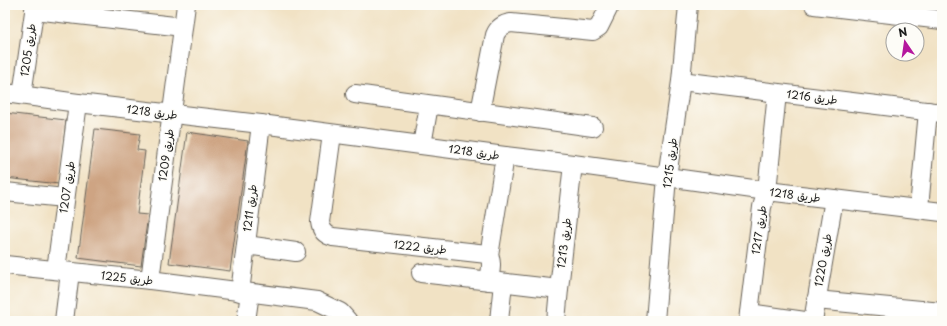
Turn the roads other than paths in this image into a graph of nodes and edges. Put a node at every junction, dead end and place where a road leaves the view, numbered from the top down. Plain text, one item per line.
1 (186, 5) edge
2 (610, 5) edge
3 (688, 5) edge
4 (818, 5) edge
5 (34, 7) edge
6 (942, 20) edge
7 (183, 27) junction
8 (681, 81) junction
9 (777, 93) junction
10 (13, 94) edge
11 (355, 94) dead end
12 (78, 103) junction
13 (428, 105) junction
14 (480, 112) junction
15 (935, 112) edge
16 (172, 115) junction
17 (261, 124) junction
18 (593, 127) dead end
19 (332, 134) junction
20 (422, 145) junction
21 (505, 156) junction
22 (573, 164) junction
23 (668, 177) junction
24 (767, 191) junction
25 (5, 192) edge
26 (65, 198) junction
27 (834, 199) junction
28 (919, 208) junction
29 (942, 212) edge
30 (246, 245) junction
31 (296, 252) dead end
32 (489, 256) junction
33 (5, 265) edge
34 (63, 271) junction
35 (421, 273) dead end
36 (150, 280) junction
37 (496, 282) junction
38 (559, 290) junction
39 (245, 292) junction
40 (816, 300) junction
41 (942, 312) edge
42 (748, 317) edge
43 (64, 321) edge
44 (246, 321) edge
45 (348, 321) edge
46 (500, 321) edge
47 (556, 321) edge
48 (655, 321) edge
49 (805, 321) edge
50 (813, 321) edge

1 - 7 street, طريق 1209
2 - 14 street
3 - 8 street, طريق 1215
4 - 6 street
5 - 7 street
5 - 10 street, طريق 1205
7 - 16 street, طريق 1209
8 - 9 street, طريق 1216
8 - 23 street, طريق 1215
9 - 15 street, طريق 1216
9 - 24 street, طريق 1217
10 - 12 street, طريق 1218
11 - 13 street
12 - 16 street, طريق 1218
12 - 26 street, طريق 1207
13 - 14 street
13 - 20 street
14 - 18 street
15 - 28 street
16 - 17 street, طريق 1218
16 - 36 street, طريق 1209
17 - 19 street, طريق 1218
17 - 30 street, طريق 1211
19 - 20 street, طريق 1218
19 - 32 street, طريق 1222
20 - 21 street, طريق 1218
21 - 22 street, طريق 1218
21 - 32 street
22 - 23 street, طريق 1218
22 - 38 street, طريق 1213
23 - 24 street, طريق 1218
23 - 48 street, طريق 1215
24 - 27 street, طريق 1218
24 - 42 street, طريق 1217
25 - 26 street
26 - 34 street, طريق 1207
27 - 28 street, طريق 1218
27 - 40 street, طريق 1220
28 - 29 street, طريق 1218
30 - 31 street
30 - 39 street, طريق 1211
32 - 37 street
33 - 34 street, طريق 1225
34 - 36 street, طريق 1225
34 - 43 street, طريق 1207
35 - 37 street
36 - 39 street, طريق 1225
37 - 38 street
37 - 46 street
38 - 47 street, طريق 1213
39 - 44 street
39 - 45 street, طريق 1225
40 - 41 street
40 - 50 street, طريق 1220
42 - 49 street

